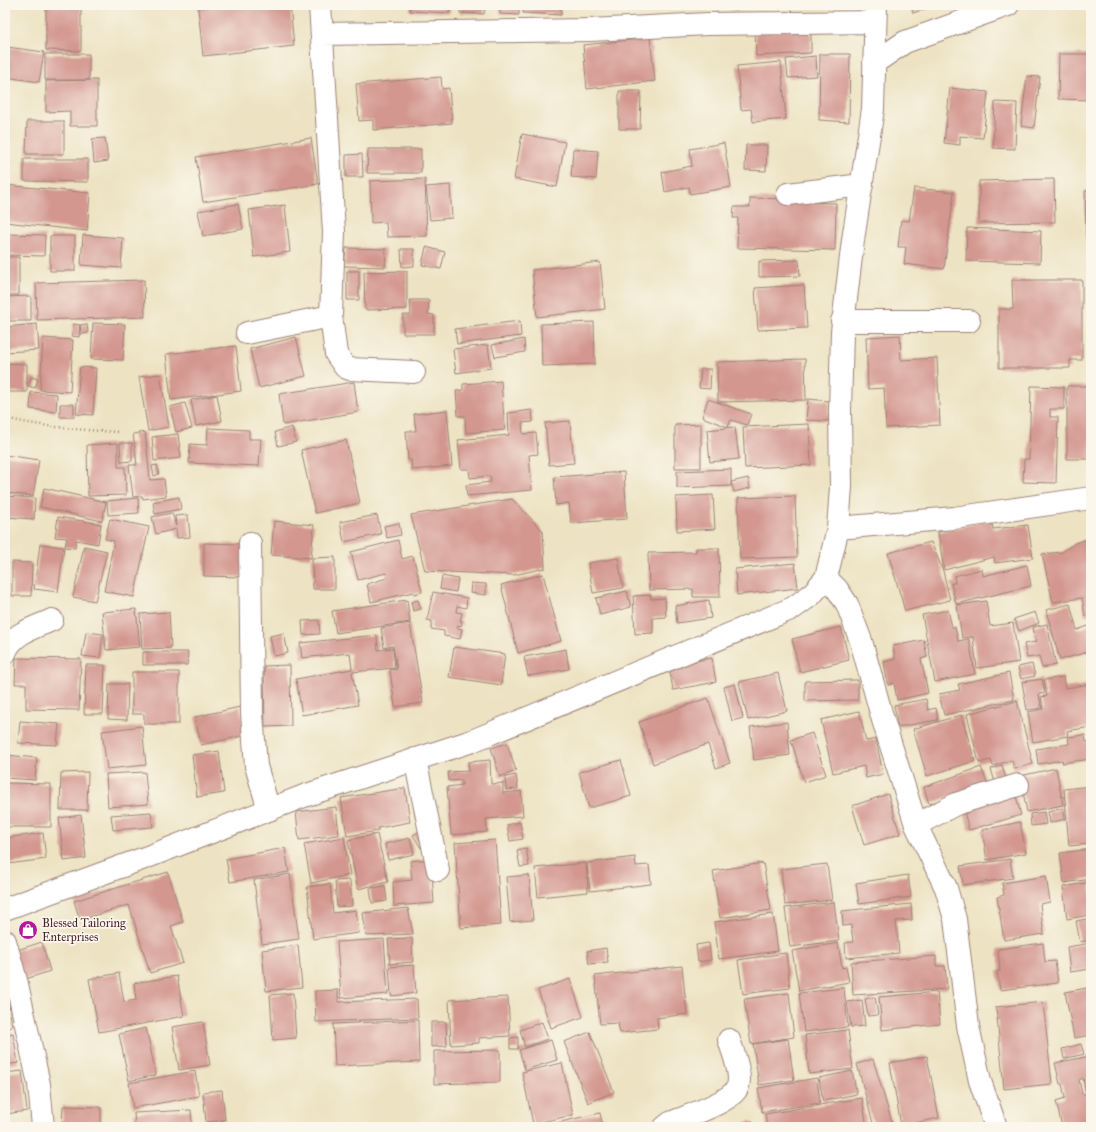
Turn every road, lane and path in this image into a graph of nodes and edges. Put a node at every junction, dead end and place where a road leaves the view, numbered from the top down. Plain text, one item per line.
1 (320, 5) edge
2 (1008, 5) edge
3 (875, 14) edge
4 (322, 34) junction
5 (874, 62) junction
6 (862, 185) junction
7 (788, 194) dead end
8 (331, 316) junction
9 (842, 321) junction
10 (968, 321) dead end
11 (247, 333) dead end
12 (414, 372) dead end
13 (5, 418) edge
14 (119, 432) dead end
15 (1091, 498) edge
16 (838, 528) junction
17 (250, 543) dead end
18 (826, 578) junction
19 (52, 620) dead end
20 (5, 653) edge
21 (416, 759) junction
22 (1018, 785) dead end
23 (269, 810) junction
24 (916, 825) junction
25 (438, 870) dead end
26 (5, 909) edge
27 (5, 941) edge
28 (729, 1040) dead end
29 (43, 1127) edge
30 (665, 1127) edge
31 (996, 1127) edge

1 - 4 street
2 - 5 street
3 - 4 street
3 - 5 street
4 - 8 street
5 - 6 street
6 - 7 street
6 - 9 street
8 - 11 street
8 - 12 street
9 - 10 street
9 - 16 street
13 - 14 path
15 - 16 street
16 - 18 street
17 - 23 street
18 - 21 street
18 - 24 street
19 - 20 street
21 - 23 street
21 - 25 street
22 - 24 street
23 - 26 street
24 - 31 street
27 - 29 street
28 - 30 street

